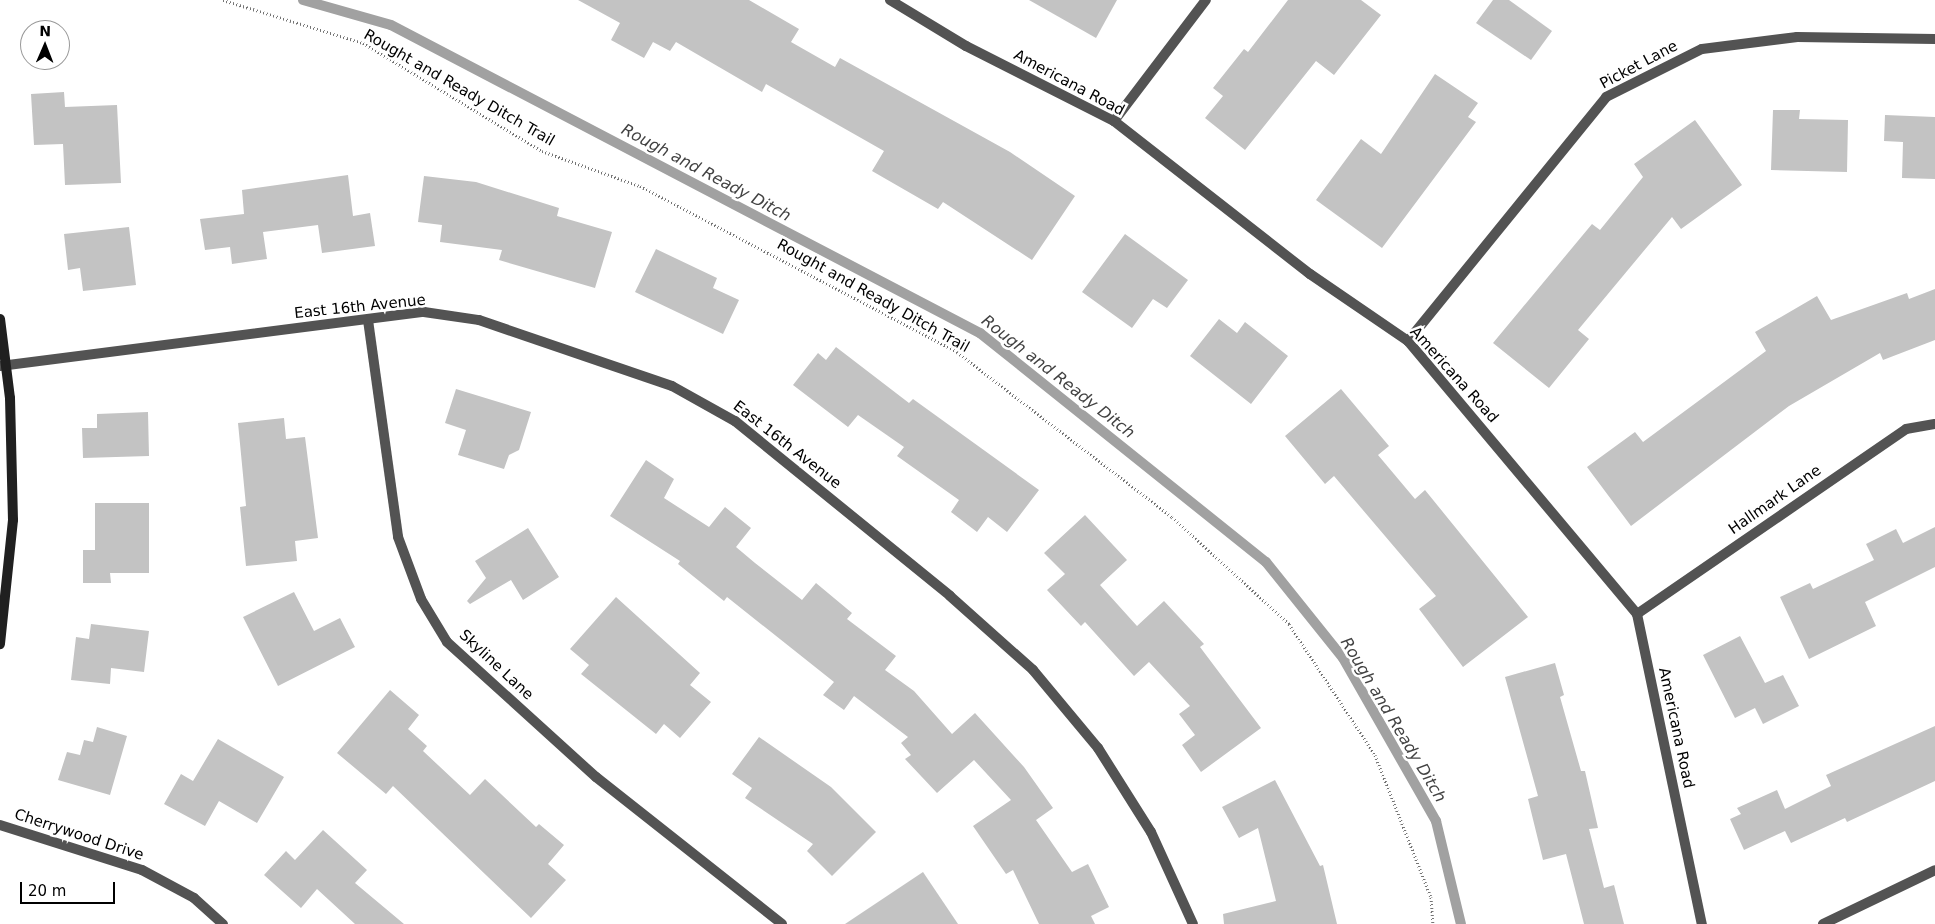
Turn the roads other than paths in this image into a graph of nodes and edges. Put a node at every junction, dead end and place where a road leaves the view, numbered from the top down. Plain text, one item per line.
1 (890, 0) edge
2 (1206, 0) edge
3 (1935, 39) edge
4 (1114, 121) junction
5 (0, 318) edge
6 (368, 320) junction
7 (1408, 341) junction
8 (4, 365) edge
9 (1935, 424) edge
10 (1637, 614) junction
11 (0, 644) edge
12 (0, 825) edge
13 (1935, 870) edge
14 (223, 924) edge
15 (782, 924) edge
16 (1193, 924) edge
17 (1702, 924) edge
18 (1823, 924) edge

1 - 4 street, Americana Road
2 - 4 street
3 - 7 street, Picket Lane
4 - 7 street, Americana Road
5 - 8 street
6 - 8 street, East 16th Avenue
6 - 15 street, Skyline Lane
6 - 16 street, East 16th Avenue
7 - 10 street, Americana Road
8 - 11 street
9 - 10 street, Hallmark Lane
10 - 17 street, Americana Road
12 - 14 street, Cherrywood Drive
13 - 18 street

